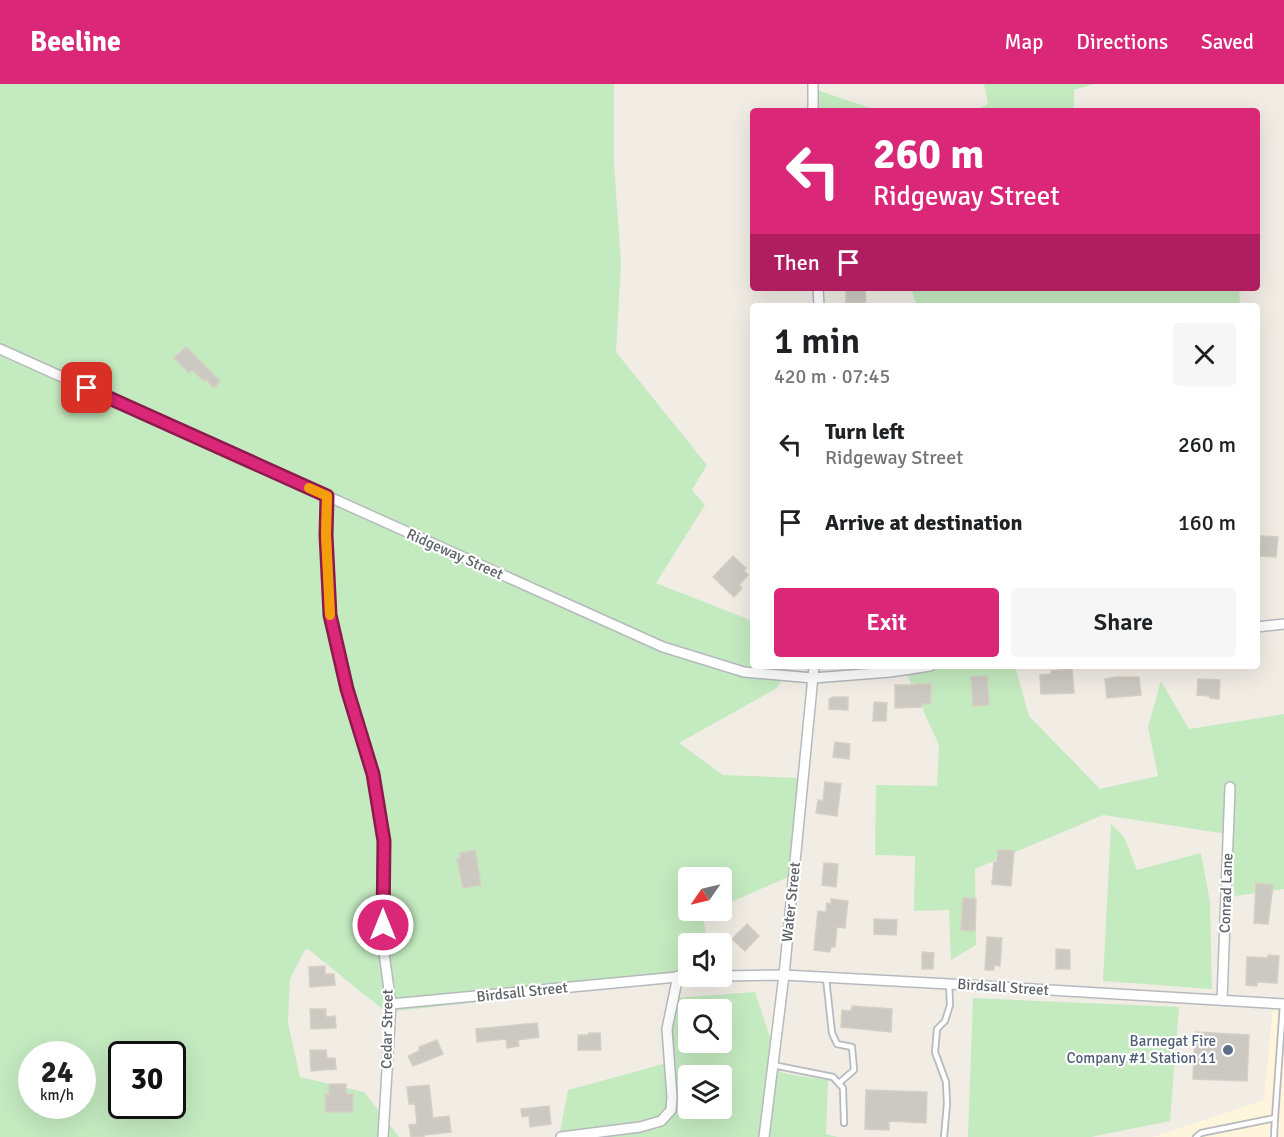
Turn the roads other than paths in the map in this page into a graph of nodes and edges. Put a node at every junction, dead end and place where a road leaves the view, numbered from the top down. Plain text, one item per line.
1 (813, 84) edge
2 (813, 108) edge
3 (0, 349) edge
4 (327, 496) junction
5 (1284, 624) edge
6 (1260, 627) edge
7 (814, 669) edge
8 (910, 669) edge
9 (813, 678) junction
10 (1230, 787) dead end
11 (784, 975) junction
12 (678, 976) edge
13 (732, 976) edge
14 (825, 977) junction
15 (949, 984) junction
16 (680, 987) edge
17 (1222, 1000) junction
18 (391, 1004) junction
19 (1284, 1004) edge
20 (773, 1065) junction
21 (839, 1083) junction
22 (1275, 1118) junction
23 (844, 1123) dead end
24 (383, 1137) edge
25 (561, 1137) edge
26 (764, 1137) edge
27 (944, 1137) edge
28 (1196, 1137) edge
29 (1275, 1137) edge

1 - 2 street
3 - 4 street, Ridgeway Street
4 - 9 street, Ridgeway Street
4 - 18 street, Cedar Street
5 - 6 street
7 - 9 street, Water Street
8 - 9 street, Ridgeway Street
9 - 11 street, Water Street
10 - 17 street, Conrad Lane
11 - 13 street, Birdsall Street
11 - 14 street, Birdsall Street
11 - 20 street, Water Street
12 - 18 street, Birdsall Street
14 - 15 street, Birdsall Street
14 - 21 lane
15 - 17 street, Birdsall Street
15 - 27 lane
16 - 25 street
17 - 19 street, Birdsall Street
18 - 24 street, Cedar Street
19 - 22 lane
20 - 21 lane
20 - 26 street, Water Street
21 - 23 lane
22 - 28 lane
22 - 29 lane

